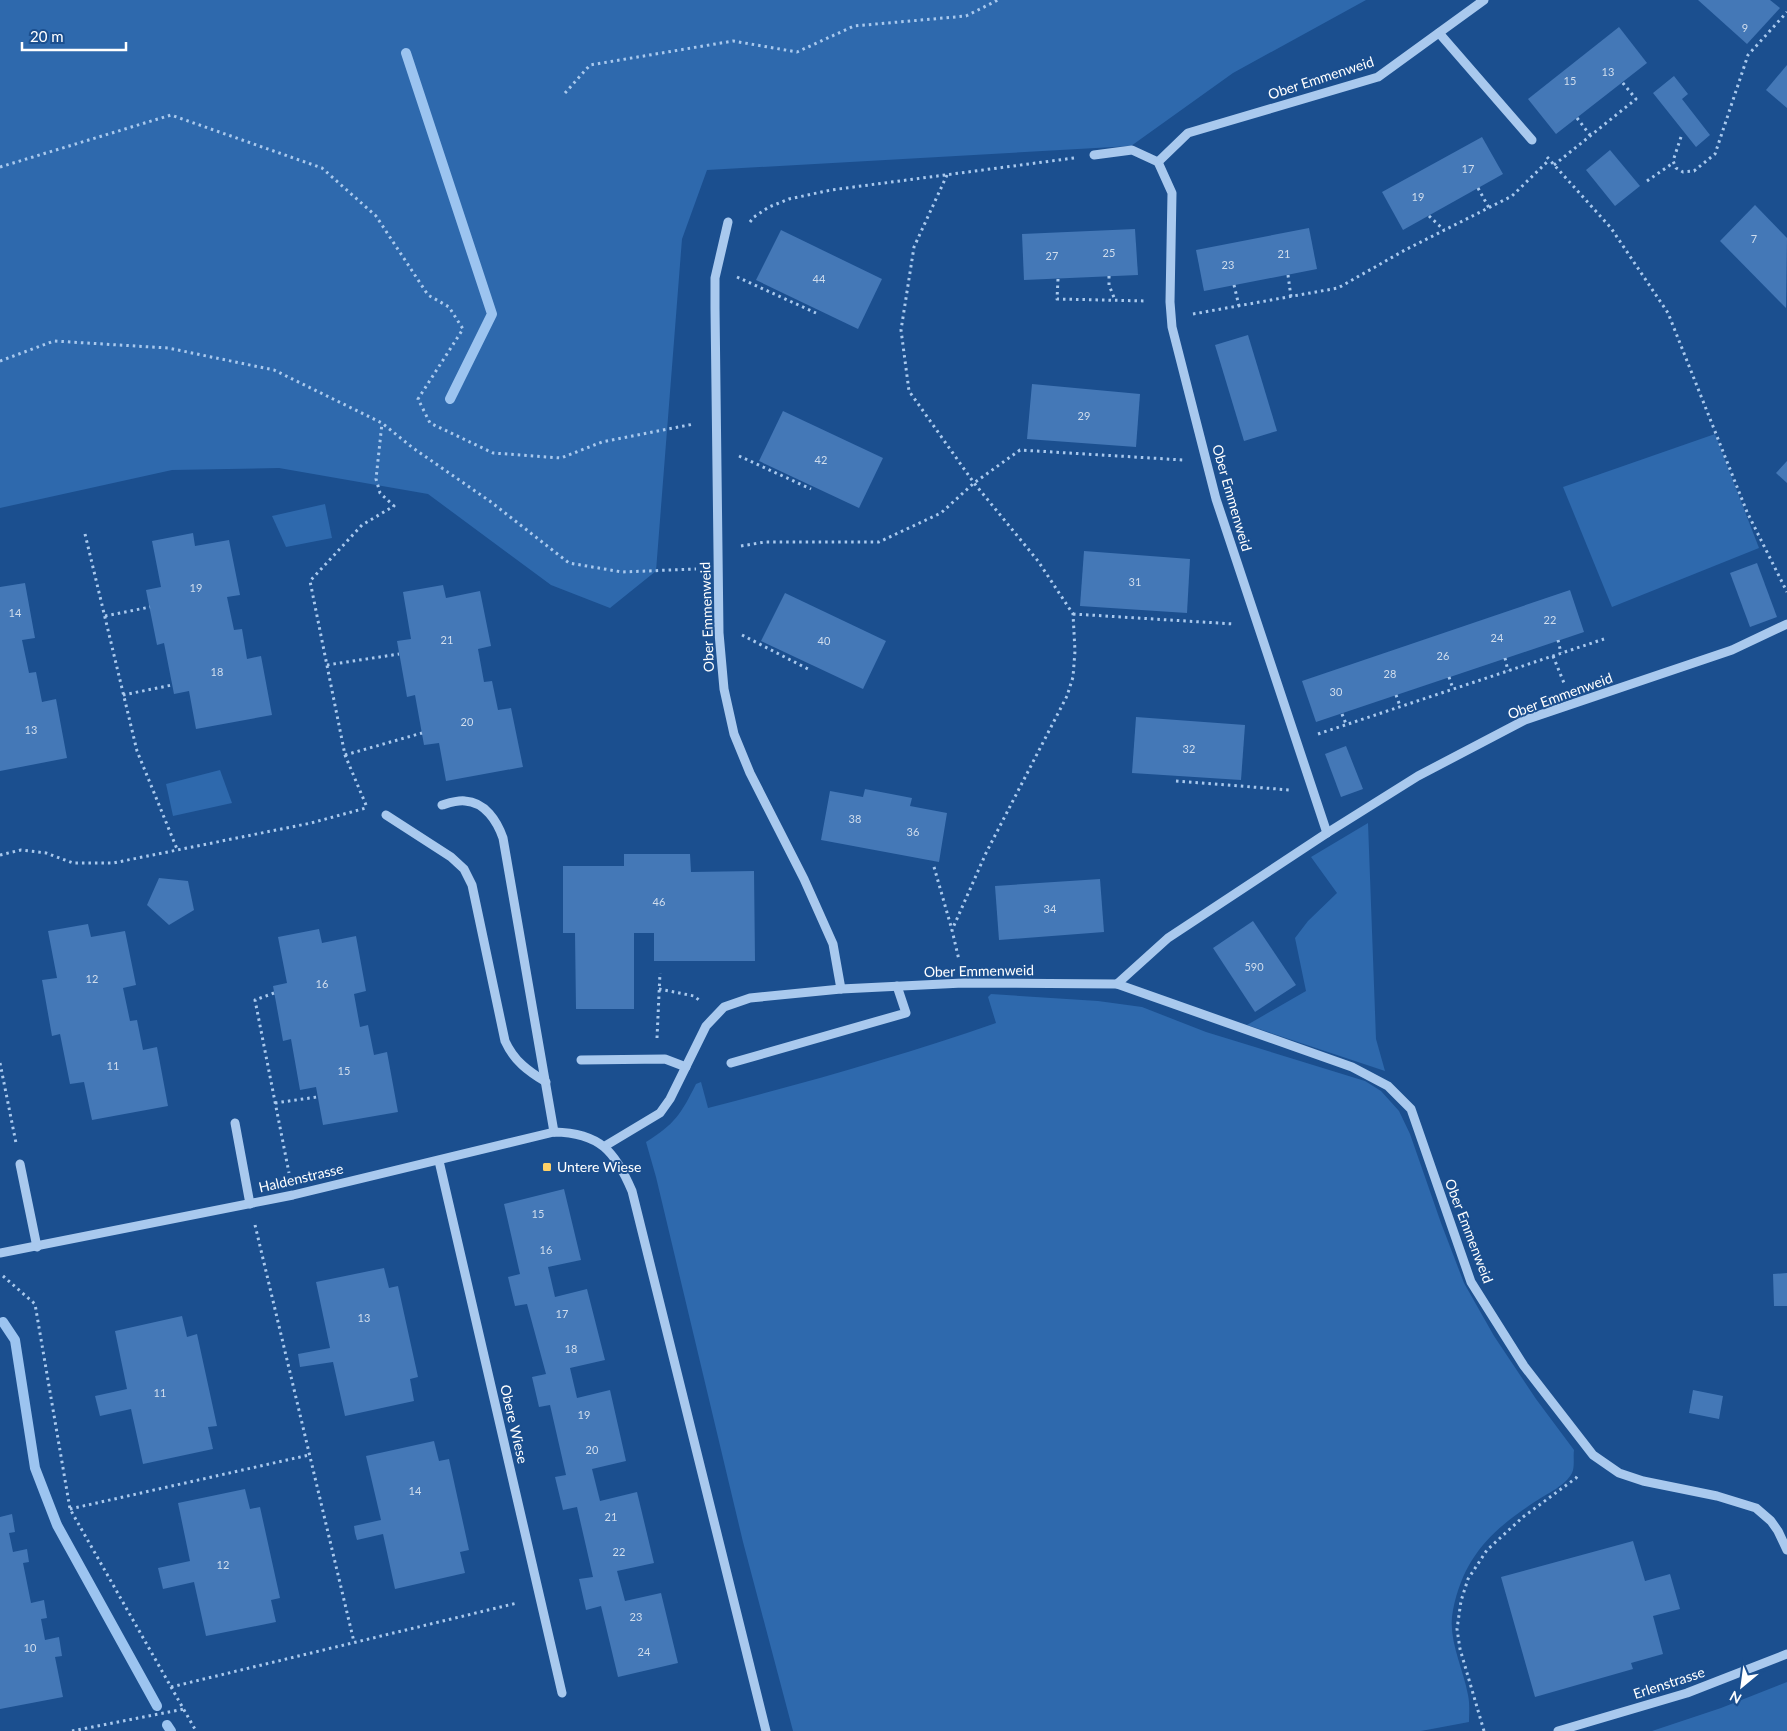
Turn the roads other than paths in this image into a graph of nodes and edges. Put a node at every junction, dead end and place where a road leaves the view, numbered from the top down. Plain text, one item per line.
1 (1484, 0) edge
2 (1439, 33) junction
3 (1532, 140) road end
4 (1094, 155) road end
5 (1158, 162) junction
6 (728, 222) dead end
7 (1787, 624) edge
8 (442, 805) dead end
9 (386, 814) dead end
10 (1326, 833) junction
11 (1116, 984) junction
12 (897, 986) junction
13 (841, 989) junction
14 (582, 1060) dead end
15 (731, 1063) dead end
16 (686, 1067) junction
17 (546, 1082) junction
18 (235, 1123) dead end
19 (554, 1132) junction
20 (605, 1146) junction
21 (439, 1161) junction
22 (20, 1164) road end
23 (250, 1204) junction
24 (37, 1246) junction
25 (0, 1252) edge
26 (1787, 1550) edge
27 (1787, 1654) edge
28 (562, 1693) dead end
29 (766, 1731) edge
30 (1558, 1731) edge

1 - 2 street, Ober Emmenweid
2 - 3 street
2 - 5 street, Ober Emmenweid
4 - 5 street
5 - 10 street, Ober Emmenweid
6 - 13 street, Ober Emmenweid
7 - 10 street, Ober Emmenweid
8 - 17 street
9 - 17 street
10 - 11 street, Ober Emmenweid
11 - 12 street, Ober Emmenweid
11 - 26 street, Ober Emmenweid
12 - 13 street, Ober Emmenweid
12 - 15 street
13 - 16 street, Ober Emmenweid
14 - 16 street
16 - 20 street, Ober Emmenweid
17 - 19 street
18 - 23 street
19 - 20 street, Haldenstrasse
19 - 21 street, Haldenstrasse
20 - 29 street
21 - 23 street, Haldenstrasse
21 - 28 street, Obere Wiese
22 - 24 street
23 - 24 street, Haldenstrasse
24 - 25 street, Haldenstrasse
27 - 30 street, Erlenstrasse

